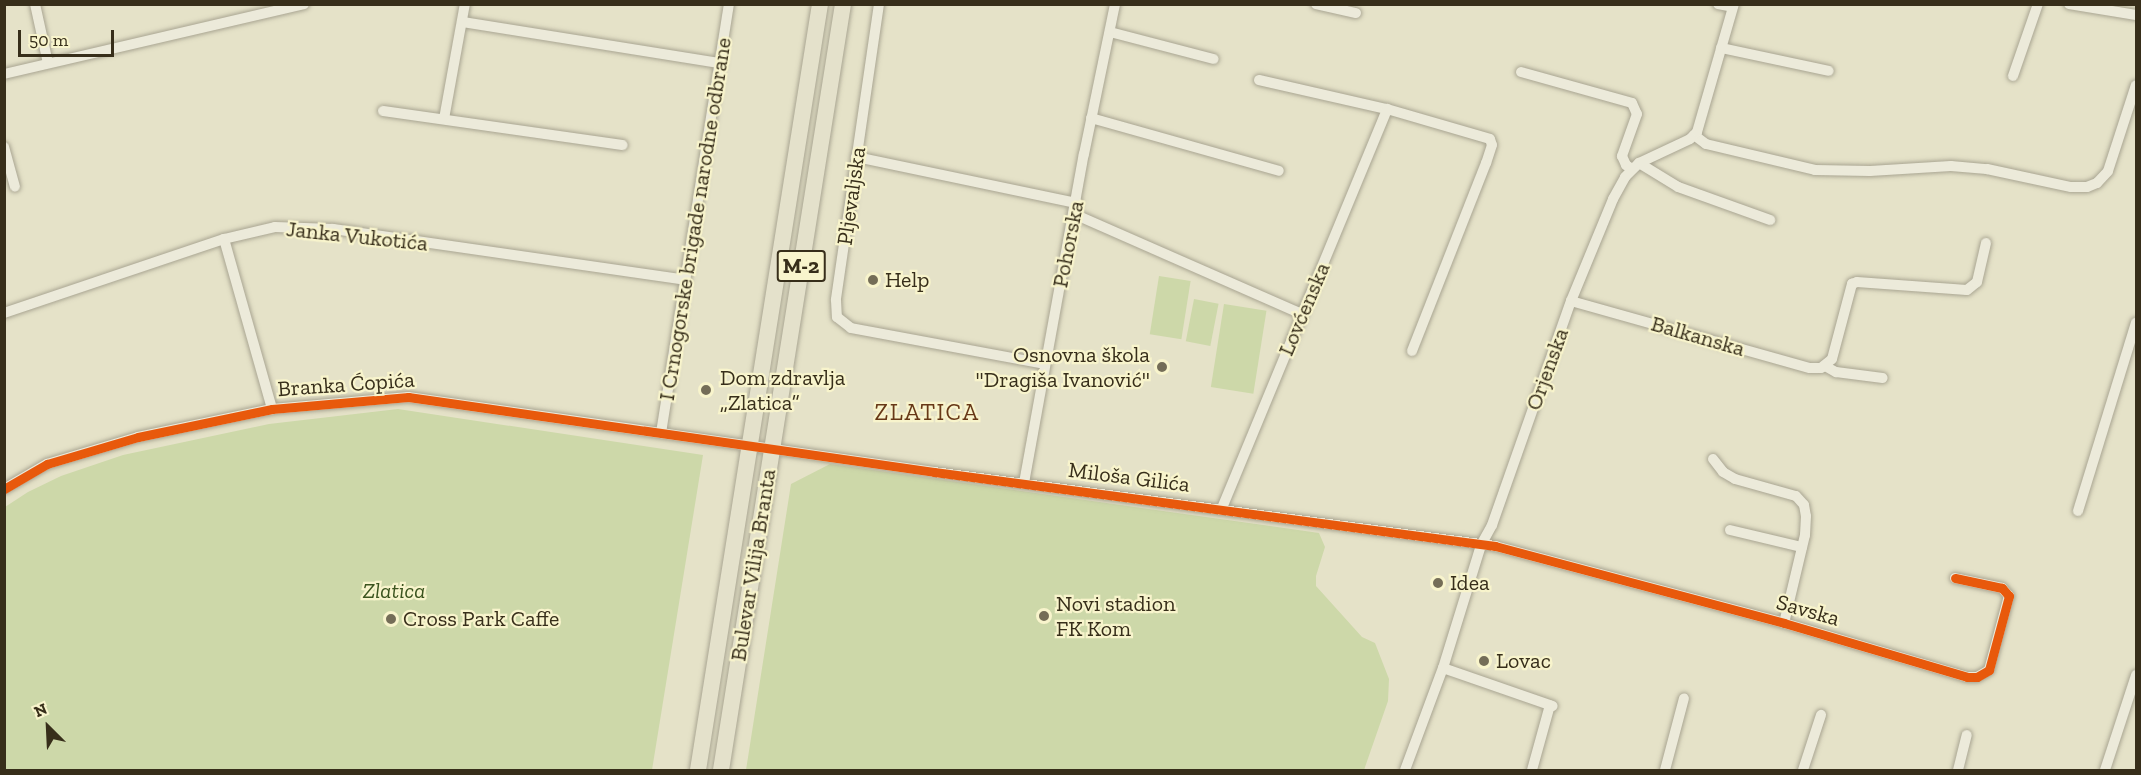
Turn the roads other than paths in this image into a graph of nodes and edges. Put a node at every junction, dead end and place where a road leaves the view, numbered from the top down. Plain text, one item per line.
1 (35, 4) edge
2 (304, 4) edge
3 (465, 4) edge
4 (729, 4) edge
5 (820, 4) edge
6 (843, 4) edge
7 (879, 4) edge
8 (1115, 4) edge
9 (1316, 4) edge
10 (1718, 4) edge
11 (2038, 4) edge
12 (2069, 4) edge
13 (1734, 6) edge
14 (1356, 13) dead end
15 (2136, 15) edge
16 (463, 22) junction
17 (1110, 32) junction
18 (1721, 48) junction
19 (1214, 58) dead end
20 (48, 63) junction
21 (719, 63) junction
22 (1828, 71) dead end
23 (1521, 72) dead end
24 (4, 74) edge
25 (2013, 75) dead end
26 (1259, 80) dead end
27 (2136, 85) edge
28 (1387, 109) junction
29 (383, 111) dead end
30 (1092, 118) junction
31 (444, 119) junction
32 (1694, 135) junction
33 (622, 145) dead end
34 (4, 147) edge
35 (856, 157) junction
36 (1635, 166) junction
37 (1279, 171) dead end
38 (15, 187) dead end
39 (1077, 202) junction
40 (1074, 214) junction
41 (1770, 220) dead end
42 (224, 238) junction
43 (1986, 243) dead end
44 (685, 280) junction
45 (1572, 301) junction
46 (4, 313) edge
47 (1302, 314) junction
48 (2136, 323) edge
49 (1412, 351) dead end
50 (1045, 364) junction
51 (1825, 366) junction
52 (1883, 378) dead end
53 (272, 409) junction
54 (661, 433) junction
55 (749, 445) junction
56 (772, 448) junction
57 (1713, 459) dead end
58 (1023, 483) junction
59 (4, 489) edge
60 (1222, 508) junction
61 (2078, 511) dead end
62 (1730, 530) dead end
63 (1482, 545) junction
64 (1802, 547) junction
65 (1955, 578) dead end
66 (1784, 623) junction
67 (1443, 668) junction
68 (2136, 675) edge
69 (1684, 698) dead end
70 (1821, 715) dead end
71 (1967, 735) dead end
72 (698, 771) edge
73 (721, 771) edge
74 (1405, 771) edge
75 (1532, 771) edge
76 (1665, 771) edge
77 (1803, 771) edge
78 (1958, 771) edge
79 (2105, 771) edge

1 - 20 street
2 - 20 street
3 - 16 street
4 - 21 street, I Crnogorske brigade narodne odbrane
5 - 55 main road, Bulevar Vilija Branta / M-2
6 - 56 main road, Bulevar Vilija Branta / M-2
7 - 35 street, Pljevaljska
8 - 17 street, Pohorska
9 - 14 street
10 - 13 street
11 - 25 street
12 - 15 street
13 - 18 street
16 - 21 street
16 - 31 street
17 - 19 street
17 - 30 street, Pohorska
18 - 22 street
18 - 32 street
20 - 24 street
21 - 44 street, I Crnogorske brigade narodne odbrane
23 - 36 street
26 - 28 street
27 - 32 street
28 - 47 street, Lovćenska
28 - 49 street
29 - 31 street
30 - 37 street
30 - 39 street, Pohorska
31 - 33 street
32 - 36 street
34 - 38 street
35 - 39 street
35 - 50 street, Pljevaljska
36 - 41 street
36 - 45 street, Orjenska
39 - 40 street, Pohorska
40 - 47 street
40 - 50 street, Pohorska
42 - 44 street, Janka Vukotića
42 - 46 street, Janka Vukotića
42 - 53 street
43 - 51 street
44 - 54 street, I Crnogorske brigade narodne odbrane
45 - 51 street, Balkanska
45 - 63 street, Orjenska
47 - 60 street, Lovćenska
48 - 61 street
50 - 58 street, Pohorska
51 - 52 street, Balkanska
53 - 54 street, Branka Ćopića
53 - 59 street, Branka Ćopića
54 - 55 street, Branka Ćopića
55 - 56 street, Branka Ćopića
55 - 72 main road, Bulevar Vilija Branta / M-2
56 - 58 street, Miloša Gilića
56 - 73 main road, Bulevar Vilija Branta / M-2
57 - 64 street, Savska
58 - 60 street, Miloša Gilića
60 - 63 street, Miloša Gilića
62 - 64 street
63 - 66 street, Savska
63 - 67 street, Orjenska
64 - 66 street, Savska
65 - 66 street, Savska
67 - 74 street, Orjenska
67 - 75 street
68 - 79 street
69 - 76 street
70 - 77 street
71 - 78 street

